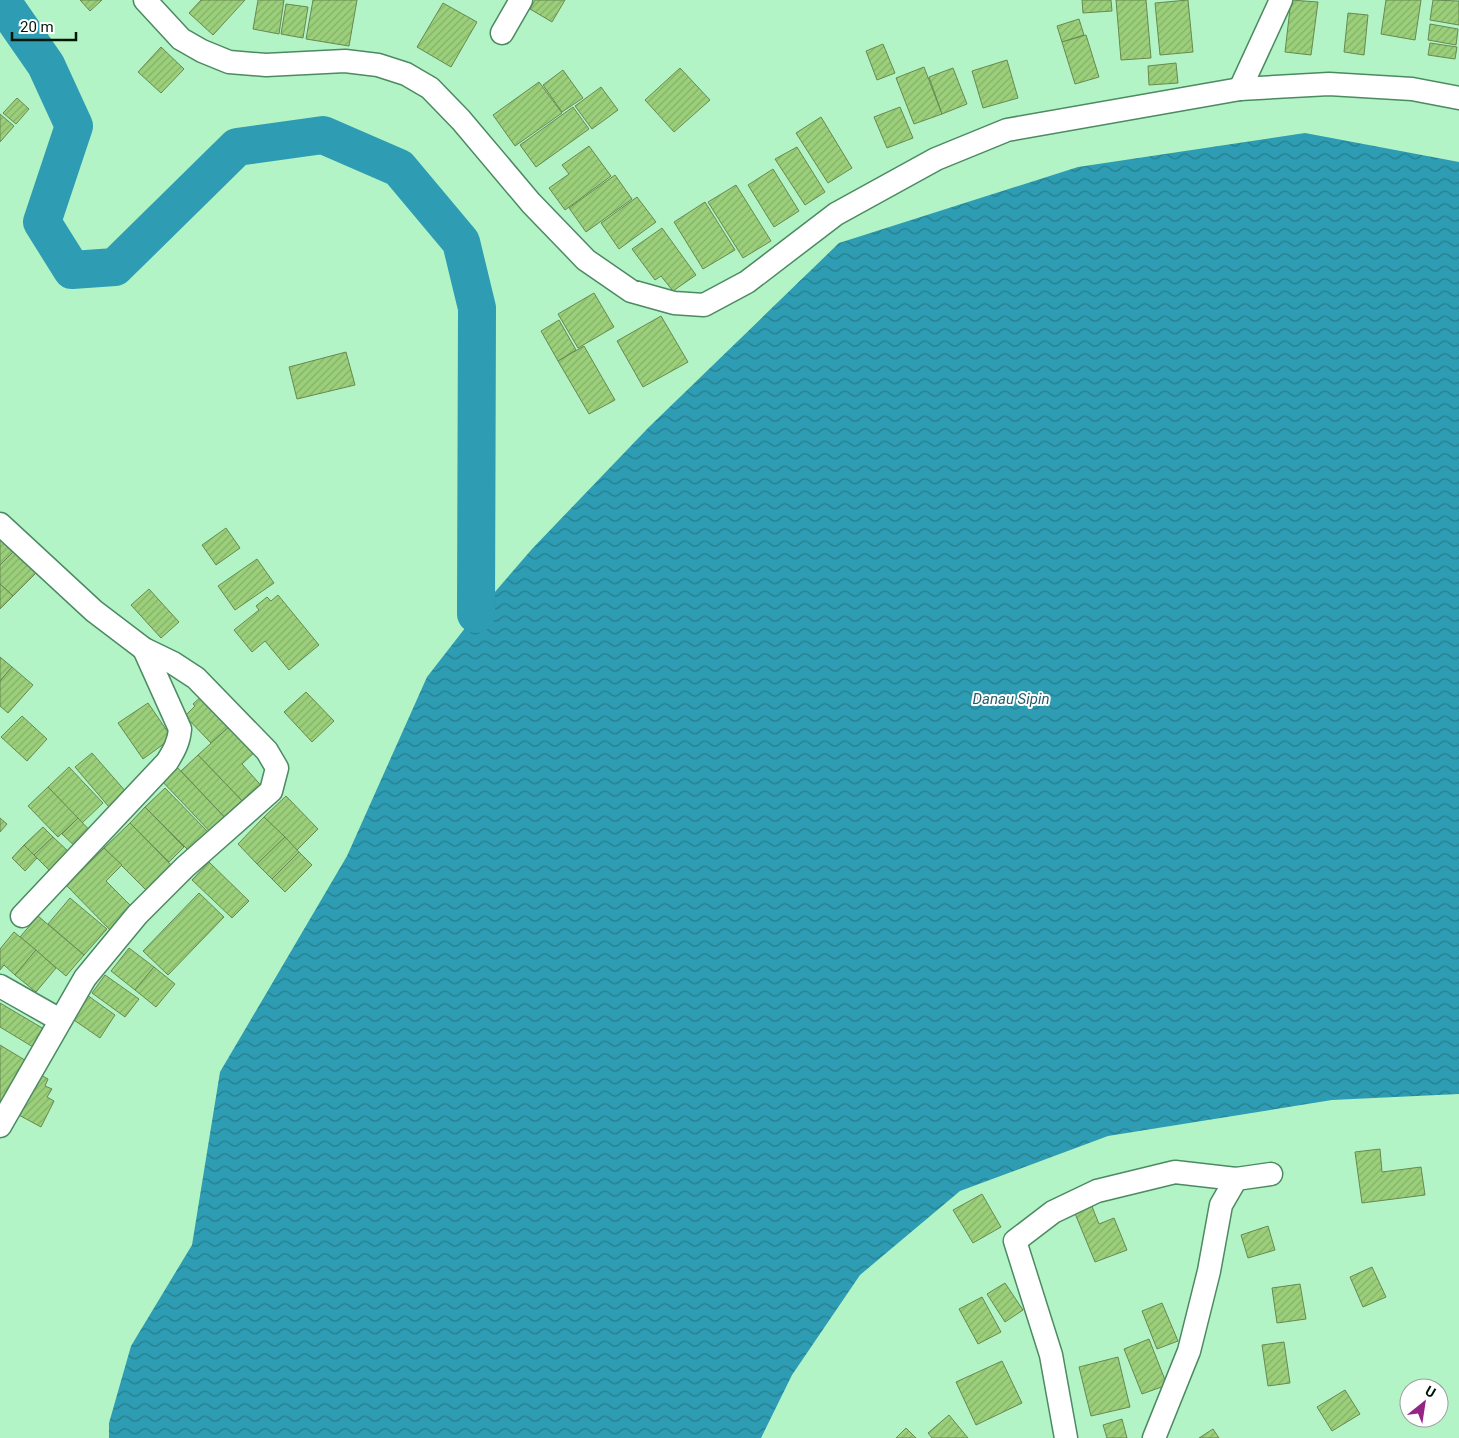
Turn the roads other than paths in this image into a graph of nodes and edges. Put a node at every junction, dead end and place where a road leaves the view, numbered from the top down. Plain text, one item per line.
1 (145, 0) edge
2 (522, 0) edge
3 (1281, 0) edge
4 (502, 33) dead end
5 (1240, 89) junction
6 (1459, 98) edge
7 (0, 524) edge
8 (144, 649) junction
9 (22, 916) dead end
10 (0, 986) edge
11 (60, 1020) junction
12 (0, 1126) edge
13 (1271, 1174) dead end
14 (1236, 1180) junction
15 (1066, 1438) edge
16 (1154, 1438) edge

1 - 5 street
2 - 4 street
3 - 5 street
5 - 6 street
7 - 8 street
8 - 9 street
8 - 11 street
10 - 11 street
11 - 12 street
13 - 14 street
14 - 15 street
14 - 16 street

